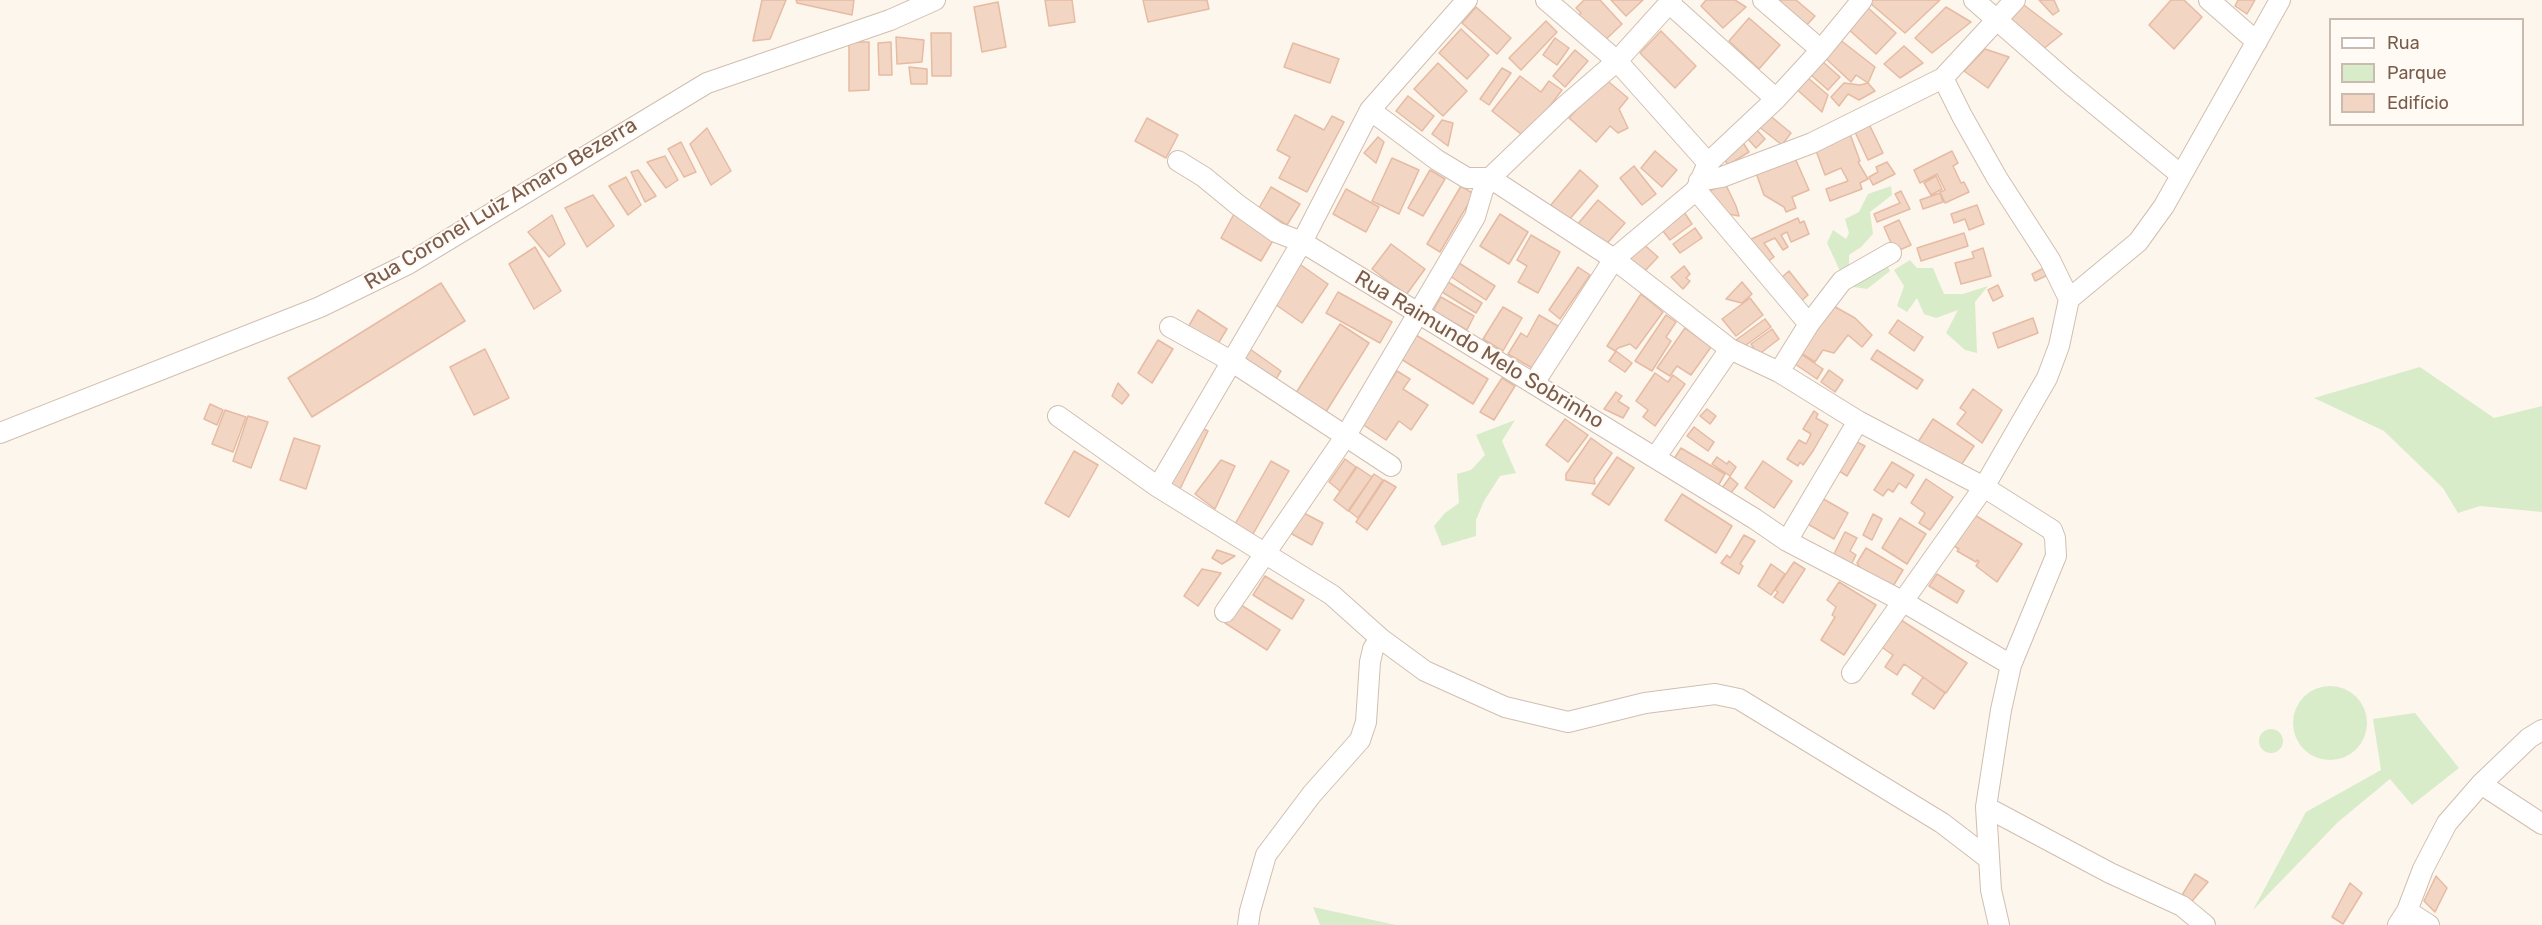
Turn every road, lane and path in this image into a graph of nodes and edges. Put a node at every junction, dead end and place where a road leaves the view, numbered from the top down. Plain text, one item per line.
1 (935, 0) edge
2 (1467, 0) edge
3 (1546, 0) edge
4 (1762, 0) edge
5 (1862, 0) edge
6 (1974, 0) edge
7 (2015, 0) edge
8 (2209, 0) edge
9 (2280, 0) edge
10 (1670, 2) edge
11 (1997, 19) junction
12 (2257, 42) junction
13 (1821, 50) junction
14 (1617, 61) junction
15 (1943, 78) junction
16 (1776, 99) junction
17 (1370, 110) junction
18 (1178, 161) dead end
19 (1708, 162) junction
20 (2181, 175) junction
21 (1490, 178) junction
22 (1698, 185) junction
23 (1302, 242) junction
24 (1891, 254) dead end
25 (1614, 259) junction
26 (2069, 299) junction
27 (1418, 313) junction
28 (1809, 324) junction
29 (1170, 327) dead end
30 (1730, 349) junction
31 (1231, 361) junction
32 (1779, 372) junction
33 (1534, 383) junction
34 (1059, 416) dead end
35 (1858, 421) junction
36 (0, 433) edge
37 (1345, 437) junction
38 (1655, 458) junction
39 (1391, 466) dead end
40 (1158, 486) junction
41 (1984, 487) junction
42 (1787, 541) junction
43 (1265, 555) junction
44 (1902, 601) junction
45 (1225, 612) dead end
46 (1380, 638) junction
47 (2011, 665) junction
48 (1852, 673) dead end
49 (2542, 730) edge
50 (2481, 784) junction
51 (1986, 807) junction
52 (2542, 824) edge
53 (1989, 859) junction
54 (2402, 918) edge
55 (1248, 925) edge
56 (1998, 925) edge
57 (2205, 925) edge
58 (2429, 925) edge

1 - 36 street, Rua Coronel Luiz Amaro Bezerra
2 - 17 street
3 - 14 street
4 - 13 street
5 - 13 street
6 - 11 street
7 - 11 street
8 - 12 street
9 - 12 street
10 - 14 street
10 - 16 street
11 - 15 street
11 - 20 street
12 - 20 street
13 - 16 street
14 - 19 street
14 - 21 street
15 - 22 street
15 - 26 street
16 - 19 street
17 - 21 street
17 - 23 street
18 - 23 street, Rua Raimundo Melo Sobrinho
19 - 22 street
20 - 26 street
21 - 25 street
21 - 27 street
22 - 25 street
22 - 28 street
23 - 27 street, Rua Raimundo Melo Sobrinho
23 - 31 street
24 - 28 street
25 - 30 street
25 - 33 street
26 - 41 street
27 - 33 street, Rua Raimundo Melo Sobrinho
27 - 37 street
28 - 32 street
29 - 31 street
30 - 32 street
30 - 38 street
31 - 37 street
31 - 40 street
32 - 35 street
33 - 38 street, Rua Raimundo Melo Sobrinho
34 - 40 street
35 - 41 street
35 - 42 street
37 - 39 street
37 - 43 street
38 - 42 street, Rua Raimundo Melo Sobrinho
40 - 43 street
41 - 44 street
41 - 47 street
42 - 44 street, Rua Raimundo Melo Sobrinho
43 - 45 street
43 - 46 street
44 - 47 street, Rua Raimundo Melo Sobrinho
44 - 48 street
46 - 53 street
46 - 55 street
47 - 51 street
49 - 50 street
50 - 52 street
50 - 54 street
51 - 53 street
51 - 57 street
53 - 56 street
54 - 58 street

